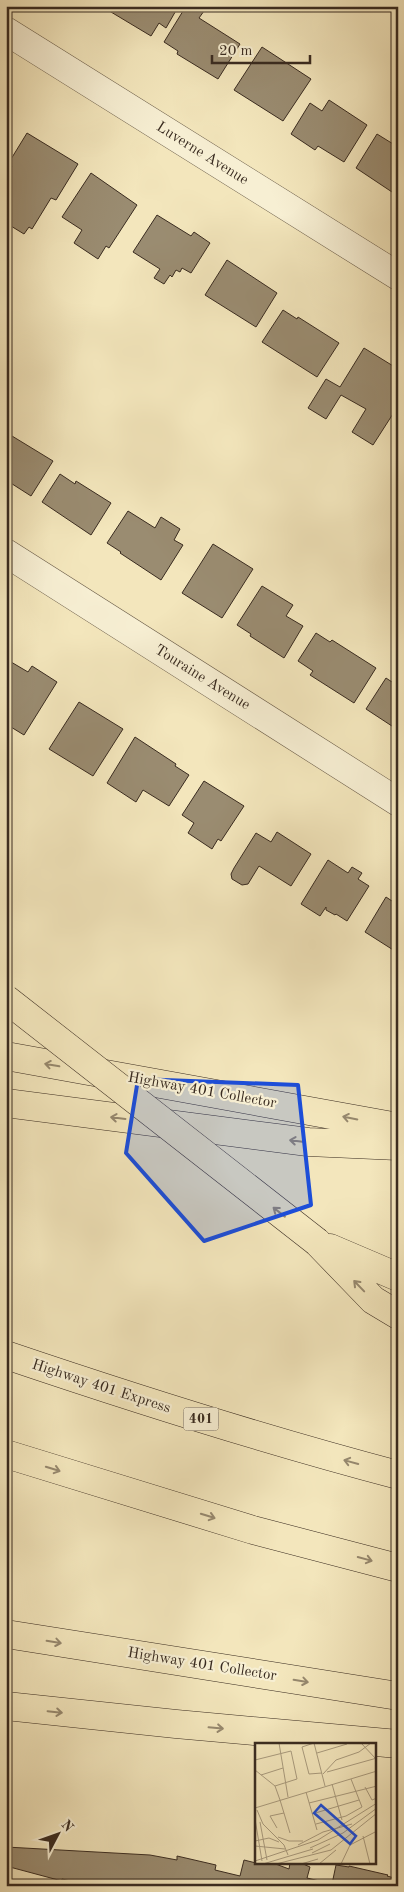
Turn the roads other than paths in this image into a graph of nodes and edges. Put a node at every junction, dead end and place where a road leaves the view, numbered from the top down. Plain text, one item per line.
1 (6, 31) edge
2 (398, 276) edge
3 (6, 553) edge
4 (398, 802) edge
5 (6, 999) edge
6 (6, 1056) edge
7 (6, 1103) edge
8 (398, 1127) edge
9 (398, 1146) edge
10 (317, 1242) junction
11 (398, 1277) edge
12 (398, 1315) edge
13 (6, 1355) edge
14 (6, 1454) edge
15 (398, 1475) edge
16 (398, 1568) edge
17 (6, 1634) edge
18 (398, 1696) edge
19 (6, 1706) edge
20 (398, 1744) edge

1 - 2 street, Luverne Avenue
3 - 4 street, Touraine Avenue
10 -> 5 highway, bridge
8 -> 6 highway, Highway 401 Collector
9 -> 7 highway
10 - 11 highway
12 -> 10 highway
15 -> 13 highway, Highway 401 Express / 401
14 -> 16 highway
17 -> 18 highway, Highway 401 Collector
19 -> 20 highway

